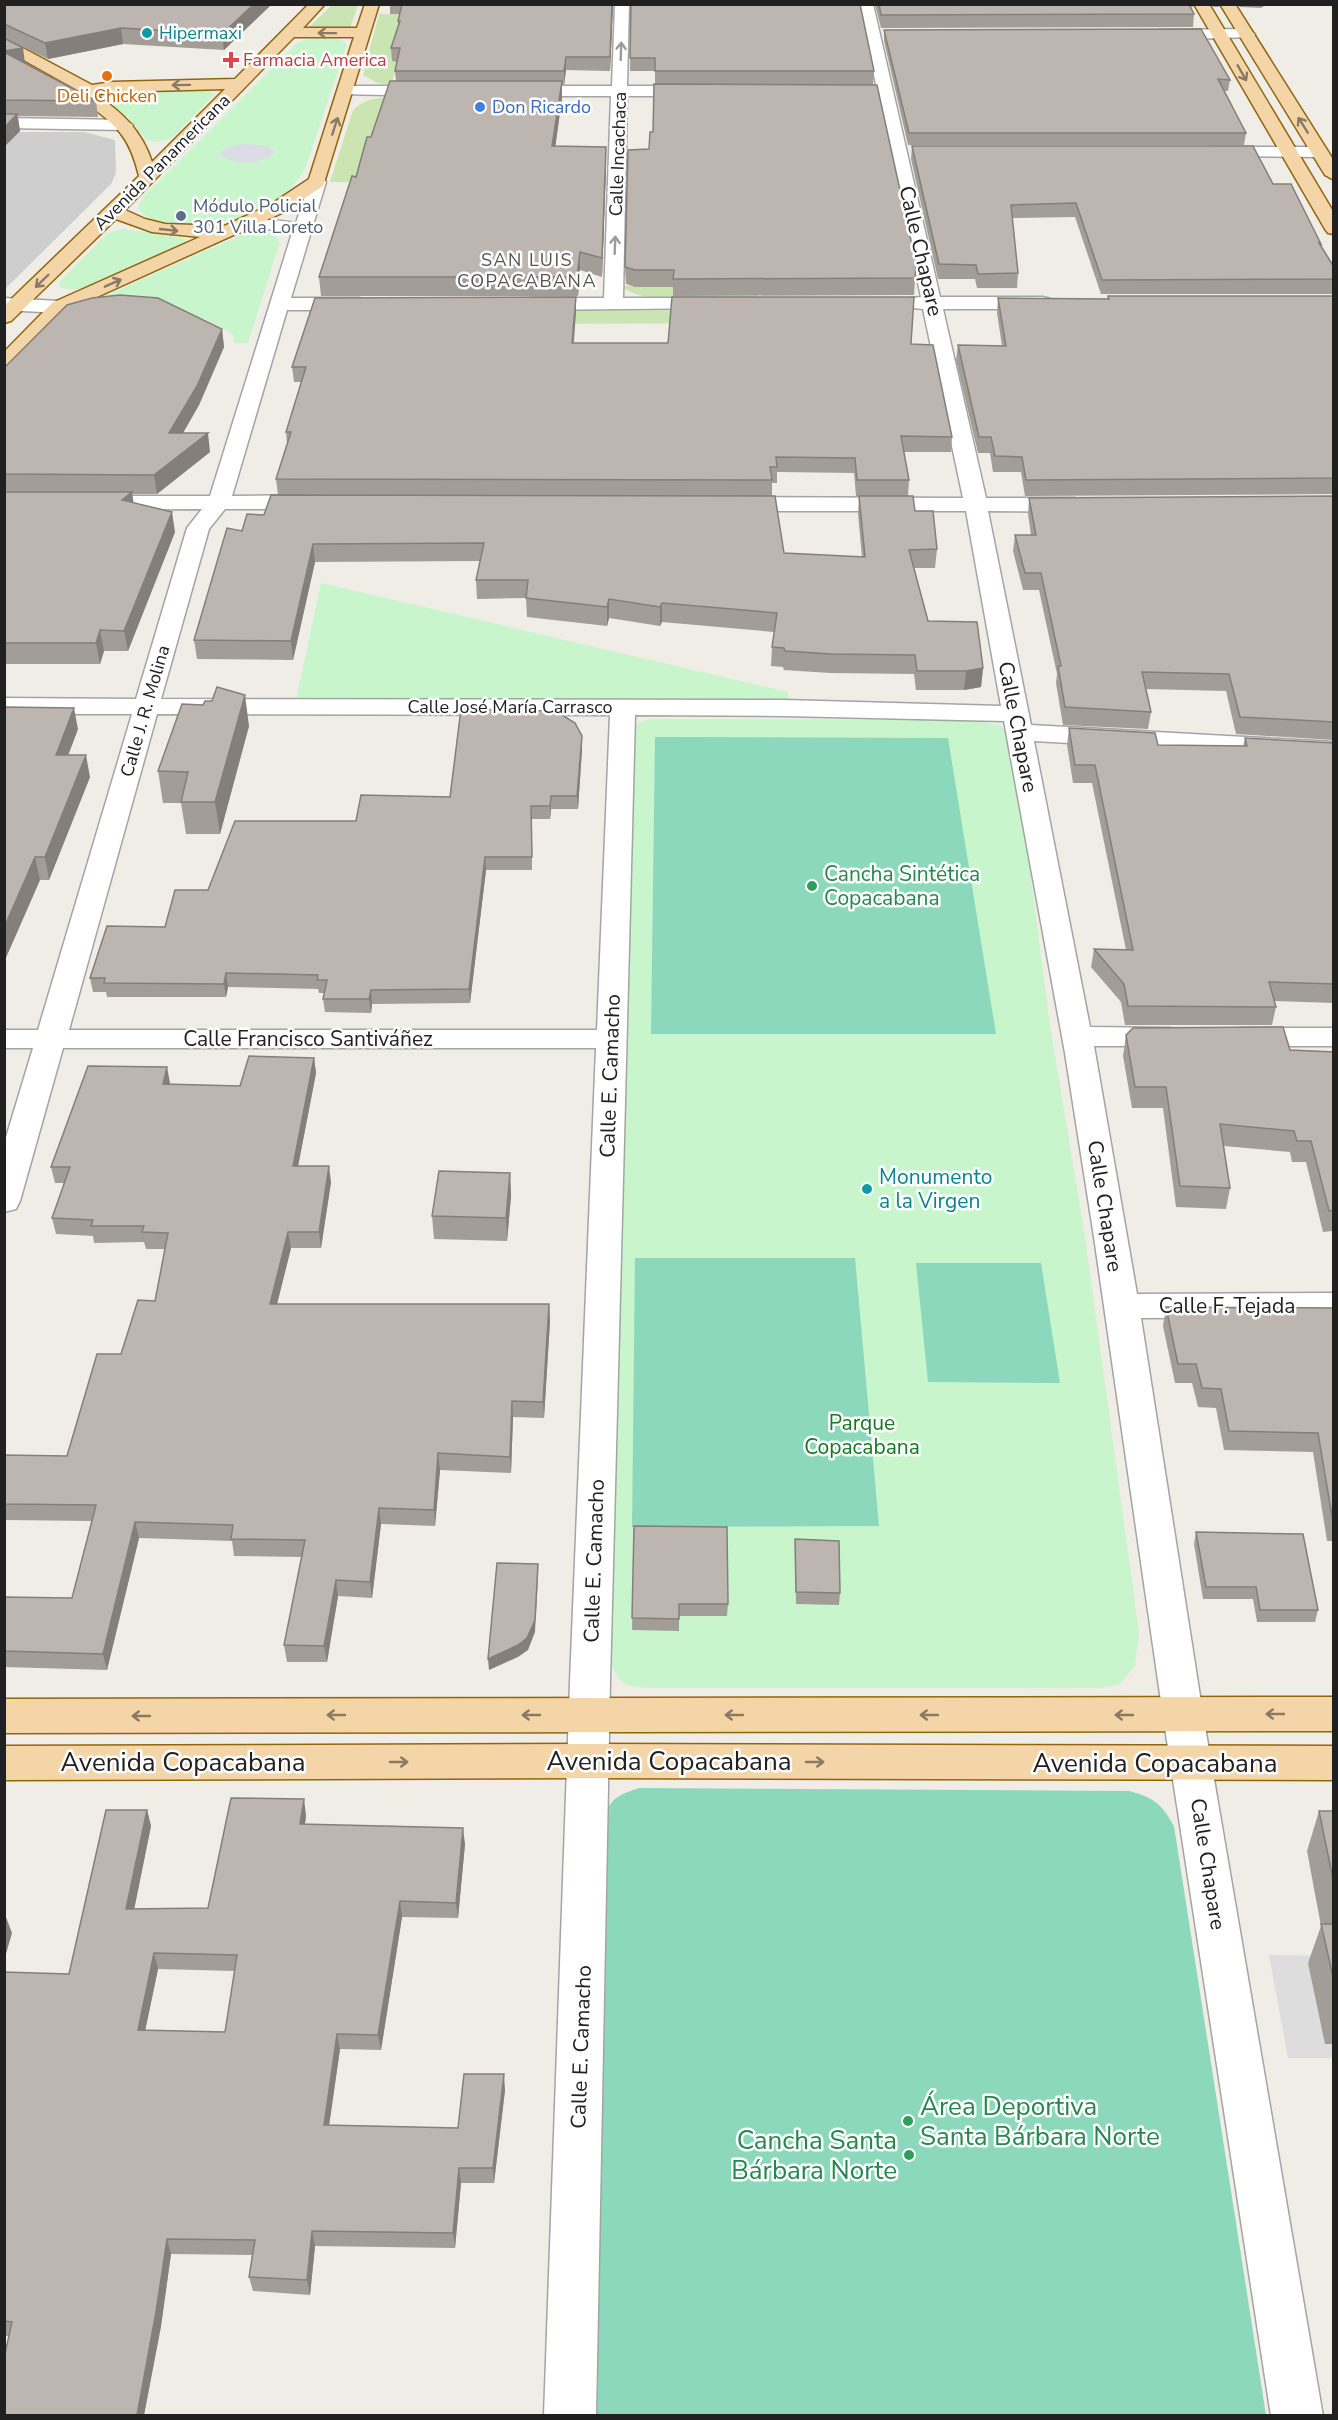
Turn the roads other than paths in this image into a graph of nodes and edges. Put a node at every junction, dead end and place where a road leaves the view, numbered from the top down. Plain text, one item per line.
1 (318, 4) edge
2 (372, 4) edge
3 (622, 4) edge
4 (866, 4) edge
5 (1201, 4) edge
6 (1227, 4) edge
7 (291, 32) junction
8 (363, 33) junction
9 (1220, 34) junction
10 (1247, 34) junction
11 (1148, 35) edge
12 (4, 42) edge
13 (239, 84) junction
14 (90, 90) junction
15 (347, 91) junction
16 (443, 91) edge
17 (502, 91) edge
18 (620, 91) junction
19 (712, 91) edge
20 (4, 123) edge
21 (125, 125) junction
22 (1194, 152) edge
23 (1288, 152) junction
24 (1319, 152) junction
25 (1334, 174) edge
26 (148, 177) junction
27 (317, 182) junction
28 (114, 211) junction
29 (237, 228) junction
30 (303, 229) junction
31 (1334, 229) edge
32 (897, 303) edge
33 (933, 303) junction
34 (1062, 303) edge
35 (279, 304) junction
36 (375, 304) edge
37 (506, 304) edge
38 (613, 304) junction
39 (731, 304) edge
40 (59, 307) junction
41 (9, 309) edge
42 (4, 364) edge
43 (219, 502) junction
44 (337, 502) edge
45 (4, 503) edge
46 (716, 504) edge
47 (1095, 504) edge
48 (976, 505) junction
49 (4, 706) edge
50 (145, 707) junction
51 (623, 707) junction
52 (1018, 723) junction
53 (1334, 750) edge
54 (1077, 1036) junction
55 (1334, 1037) edge
56 (4, 1039) edge
57 (52, 1039) junction
58 (611, 1039) junction
59 (4, 1201) edge
60 (1334, 1305) edge
61 (1120, 1306) junction
62 (590, 1714) junction
63 (1334, 1714) edge
64 (1183, 1715) junction
65 (4, 1716) edge
66 (589, 1761) junction
67 (4, 1763) edge
68 (1192, 1763) junction
69 (1334, 1763) edge
70 (570, 2415) edge
71 (1297, 2415) edge

1 - 7 main road, Avenida Panamericana
2 - 8 main road
18 -> 3 street, Calle Incachaca
4 - 33 street, Calle Chapare
5 - 9 main road
6 - 10 main road
8 -> 7 main road
7 - 13 main road, Avenida Panamericana
8 - 15 main road
9 - 10 street
9 - 11 street
9 -> 23 main road
24 -> 10 main road
12 - 14 main road
13 -> 14 main road
13 - 26 main road, Avenida Panamericana
14 - 21 main road
15 - 16 street
27 -> 15 main road
17 - 18 street
18 - 19 street
38 -> 18 street, Calle Incachaca
20 - 21 street
21 - 26 main road
22 - 23 street
23 - 24 street
23 - 31 main road
24 - 25 main road
26 - 28 main road, Avenida Panamericana
27 - 29 main road
27 - 30 street, Calle J. R. Molina
28 -> 29 main road
28 -> 41 main road, Avenida Panamericana
29 - 30 street
40 -> 29 main road
30 - 35 street, Calle J. R. Molina
32 - 33 street
33 - 34 street
33 - 48 street, Calle Chapare
35 - 36 street
35 - 43 street, Calle J. R. Molina
37 - 38 street
38 - 39 street
40 - 41 street
40 - 42 main road
43 - 44 street
43 - 45 street
43 - 50 street, Calle J. R. Molina
46 - 48 street
47 - 48 street
48 - 52 street, Calle Chapare
49 - 50 street, Calle José María Carrasco
50 - 51 street, Calle José María Carrasco
50 - 57 street, Calle J. R. Molina
51 - 52 street, Calle José María Carrasco
51 - 58 street, Calle E. Camacho
52 - 53 street, Calle José María Carrasco
52 - 54 street, Calle Chapare
54 - 55 street
54 - 61 street, Calle Chapare
56 - 57 street, Calle Francisco Santiváñez
57 - 58 street, Calle Francisco Santiváñez
57 - 59 street, Calle J. R. Molina
58 - 62 street, Calle E. Camacho
60 - 61 street, Calle F. Tejada
61 - 64 street, Calle Chapare
64 -> 62 main road, Avenida Copacabana
62 -> 65 main road, Avenida Copacabana
62 - 66 street, Calle E. Camacho
63 -> 64 main road, Avenida Copacabana
64 - 68 street, Calle Chapare
67 -> 66 main road, Avenida Copacabana
66 -> 68 main road, Avenida Copacabana
66 - 70 street, Calle E. Camacho
68 - 69 main road, Avenida Copacabana
68 - 71 street, Calle Chapare

